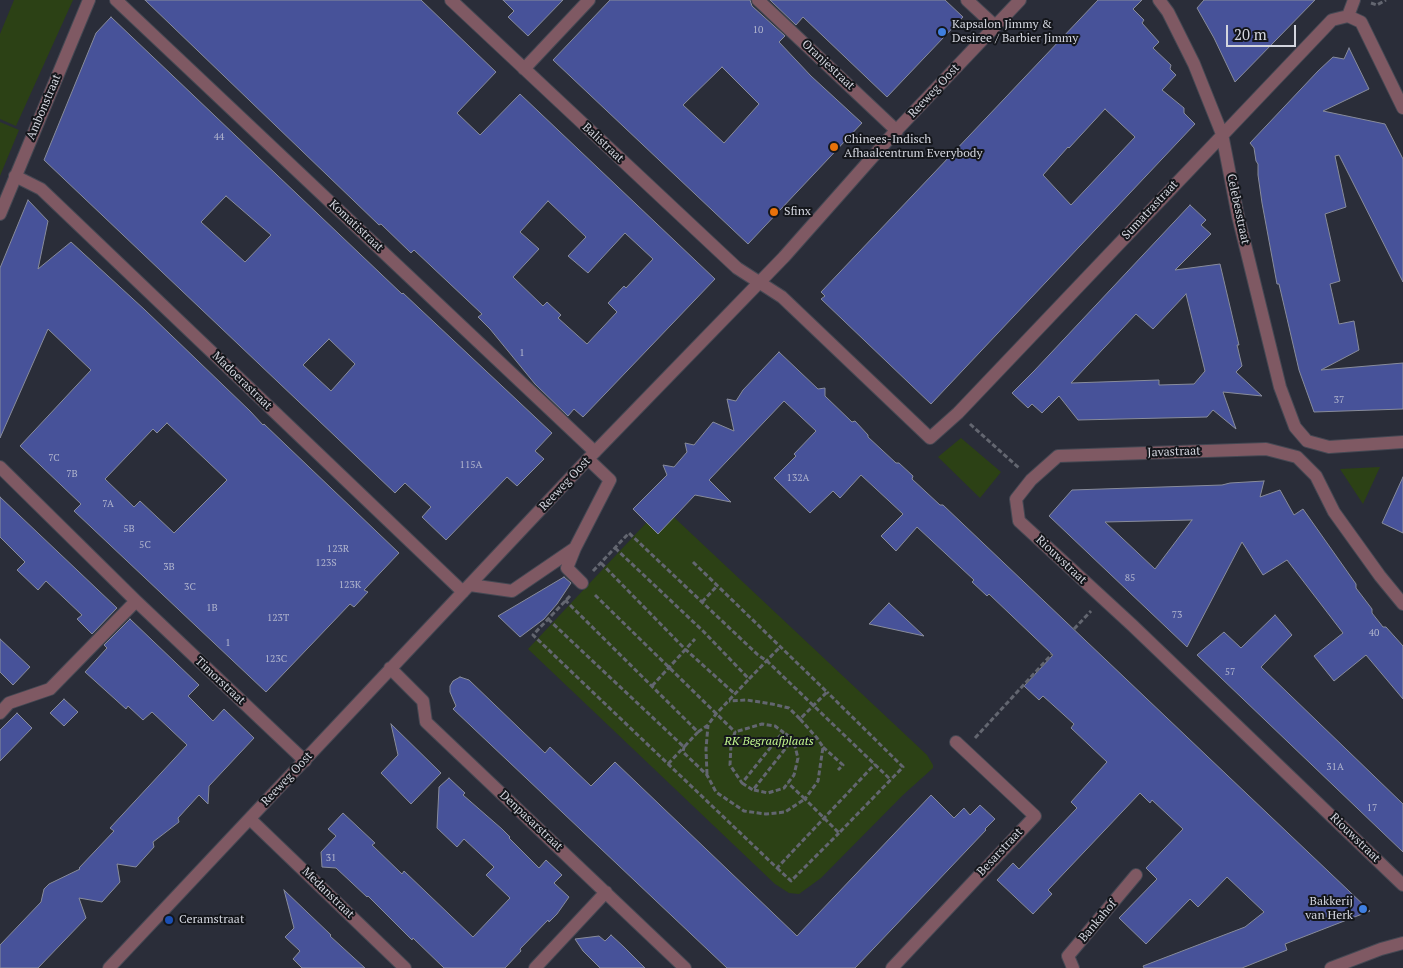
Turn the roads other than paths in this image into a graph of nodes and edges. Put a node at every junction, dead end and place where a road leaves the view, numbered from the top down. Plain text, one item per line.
1 (89, 0) edge
2 (116, 0) edge
3 (451, 0) edge
4 (589, 0) edge
5 (758, 0) edge
6 (967, 0) edge
7 (1020, 0) edge
8 (1159, 0) edge
9 (1354, 0) edge
10 (1348, 16) junction
11 (995, 26) junction
12 (524, 69) junction
13 (1403, 108) edge
14 (897, 131) junction
15 (1222, 134) junction
16 (15, 176) junction
17 (0, 214) edge
18 (759, 282) junction
19 (1403, 442) edge
20 (592, 455) junction
21 (0, 467) edge
22 (1031, 480) joint
23 (574, 548) junction
24 (582, 583) road end
25 (466, 589) junction
26 (136, 601) junction
27 (1403, 604) edge
28 (390, 668) junction
29 (3, 703) edge
30 (960, 746) road end
31 (304, 761) junction
32 (250, 818) junction
33 (1136, 875) dead end
34 (1403, 885) edge
35 (606, 892) junction
36 (1403, 943) edge
37 (114, 966) edge
38 (405, 968) edge
39 (535, 968) edge
40 (685, 968) edge
41 (892, 968) edge
42 (1073, 968) edge
43 (1331, 968) edge

1 - 16 street, Ambonstraat
2 - 20 street, Komatistraat
3 - 12 street, Balistraat
4 - 12 street
5 - 14 street, Oranjestraat
6 - 11 street
7 - 11 street, Reeweg Oost
8 - 15 street, Celebesstraat
9 - 10 street
10 - 13 street
10 - 15 street, Sumatrastraat
11 - 14 street, Reeweg Oost
12 - 18 street, Balistraat
14 - 18 street, Reeweg Oost
15 - 18 street, Sumatrastraat
15 - 19 street, Celebesstraat
16 - 17 street, Ambonstraat
16 - 25 street, Madoerastraat
18 - 20 street, Reeweg Oost
20 - 23 street, Komatistraat
20 - 25 street, Reeweg Oost
21 - 26 street, Timorstraat
22 - 27 street, Javastraat
22 - 34 street, Riouwstraat
23 - 24 street
23 - 25 street
25 - 28 street, Reeweg Oost
26 - 29 street
26 - 31 street, Timorstraat
28 - 31 street, Reeweg Oost
28 - 35 street, Denpasarstraat
30 - 41 street, Besarstraat
31 - 32 street, Reeweg Oost
32 - 37 street, Reeweg Oost
32 - 38 street, Medanstraat
33 - 42 street, Bankahof
35 - 39 street
35 - 40 street, Denpasarstraat
36 - 43 street

